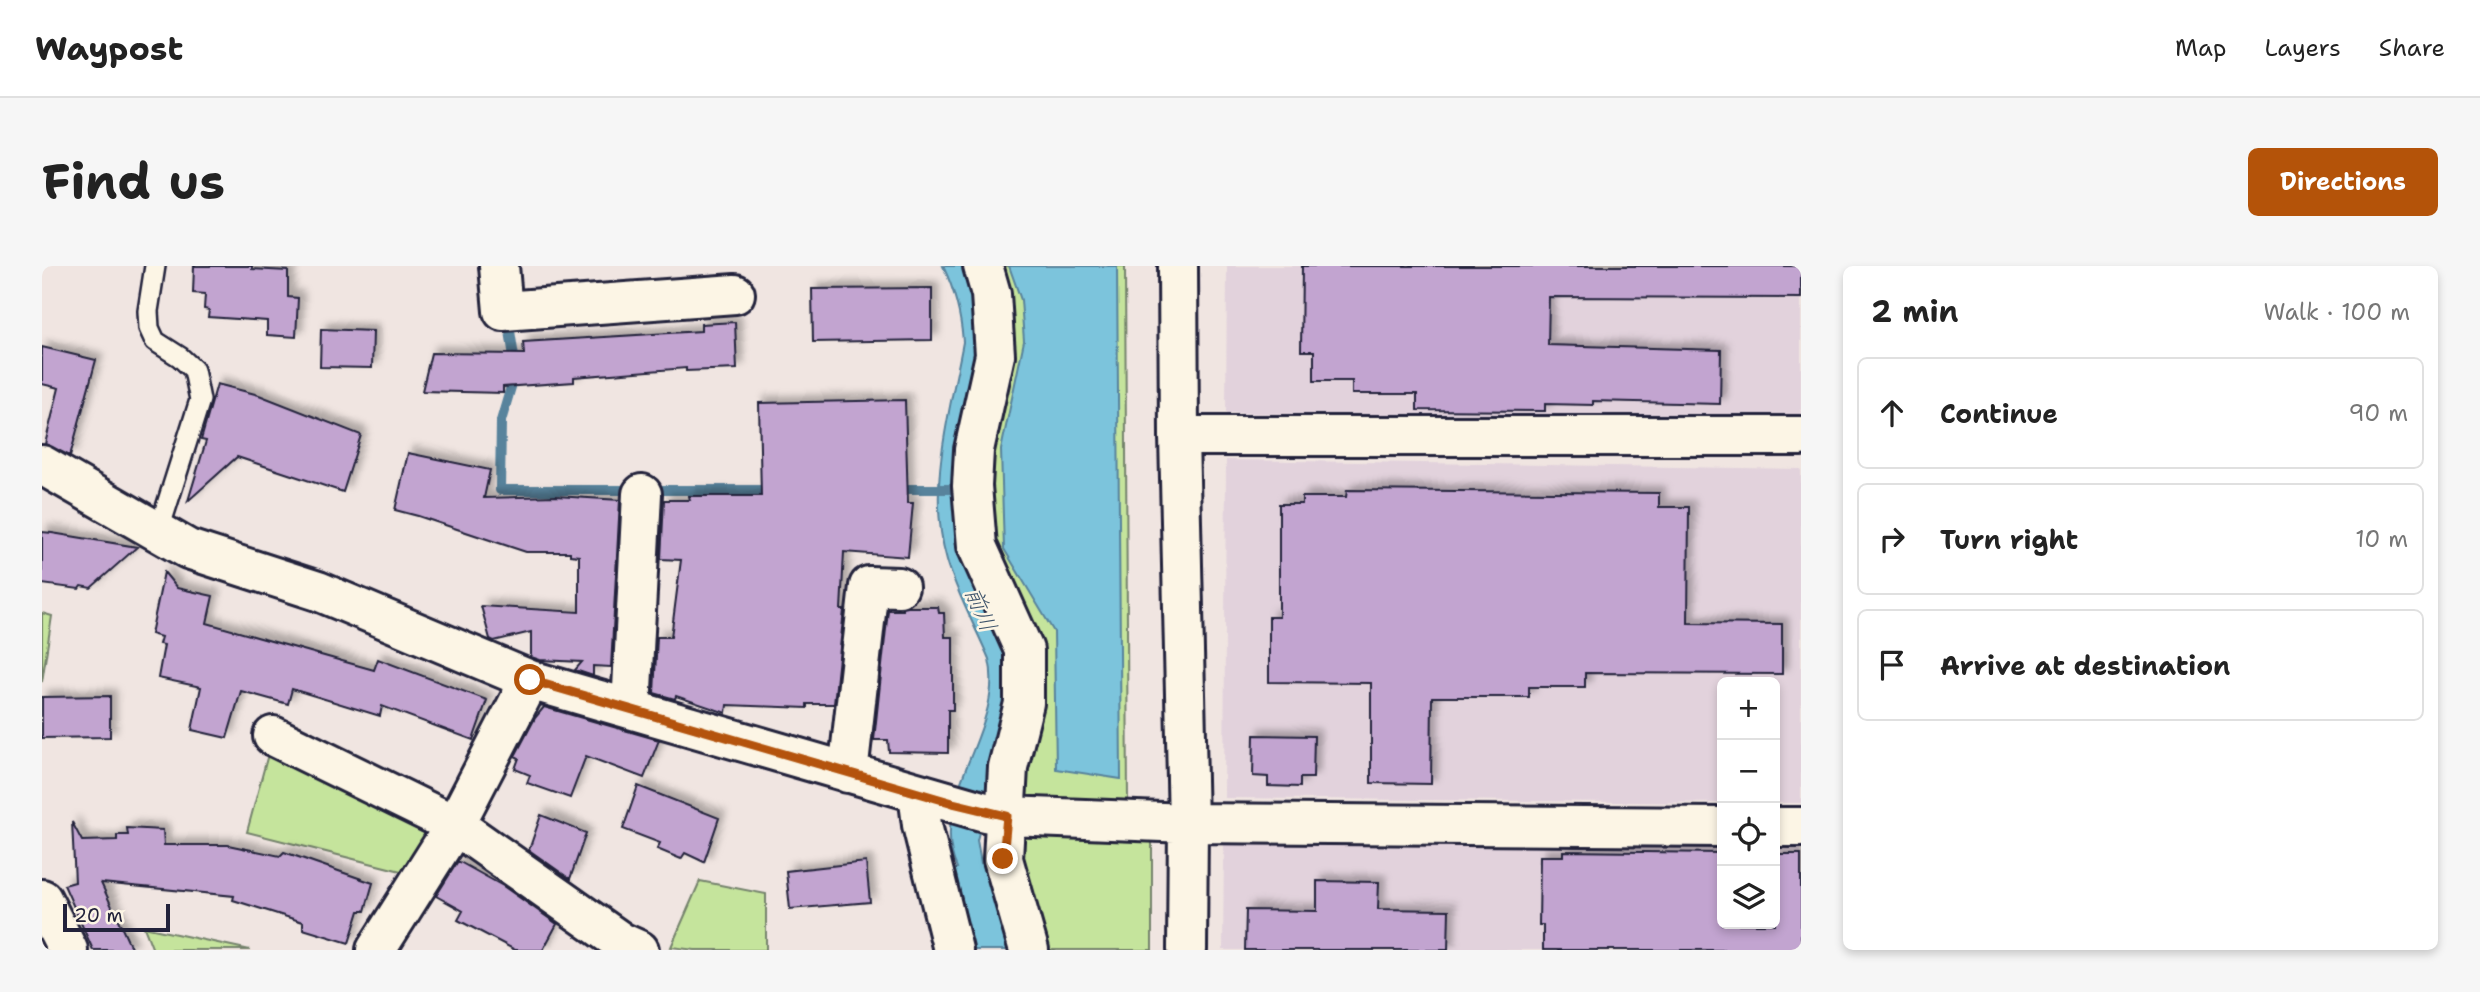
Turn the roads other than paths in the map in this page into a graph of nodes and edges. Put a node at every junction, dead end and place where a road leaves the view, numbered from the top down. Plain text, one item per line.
1 (155, 266) edge
2 (499, 266) edge
3 (983, 266) edge
4 (1178, 266) edge
5 (734, 294) dead end
6 (1179, 436) junction
7 (1801, 436) edge
8 (42, 465) edge
9 (642, 494) dead end
10 (158, 533) junction
11 (899, 587) dead end
12 (530, 680) junction
13 (631, 709) junction
14 (273, 736) dead end
15 (848, 773) junction
16 (966, 806) junction
17 (1188, 823) junction
18 (455, 825) junction
19 (1717, 827) edge
20 (1780, 827) edge
21 (1801, 827) edge
22 (42, 899) edge
23 (68, 950) edge
24 (376, 950) edge
25 (639, 950) edge
26 (953, 950) edge
27 (1029, 950) edge
28 (1187, 950) edge

1 - 10 lane
2 - 5 street
3 - 16 street
4 - 6 street
6 - 7 street
6 - 17 street
8 - 10 street
9 - 13 street
10 - 12 street
11 - 15 street
12 - 13 street
12 - 18 street
13 - 15 street
14 - 18 street
15 - 16 street
16 - 17 street
16 - 26 street
16 - 27 street
17 - 19 street
17 - 28 street
18 - 24 street
18 - 25 street
20 - 21 street
22 - 23 street

